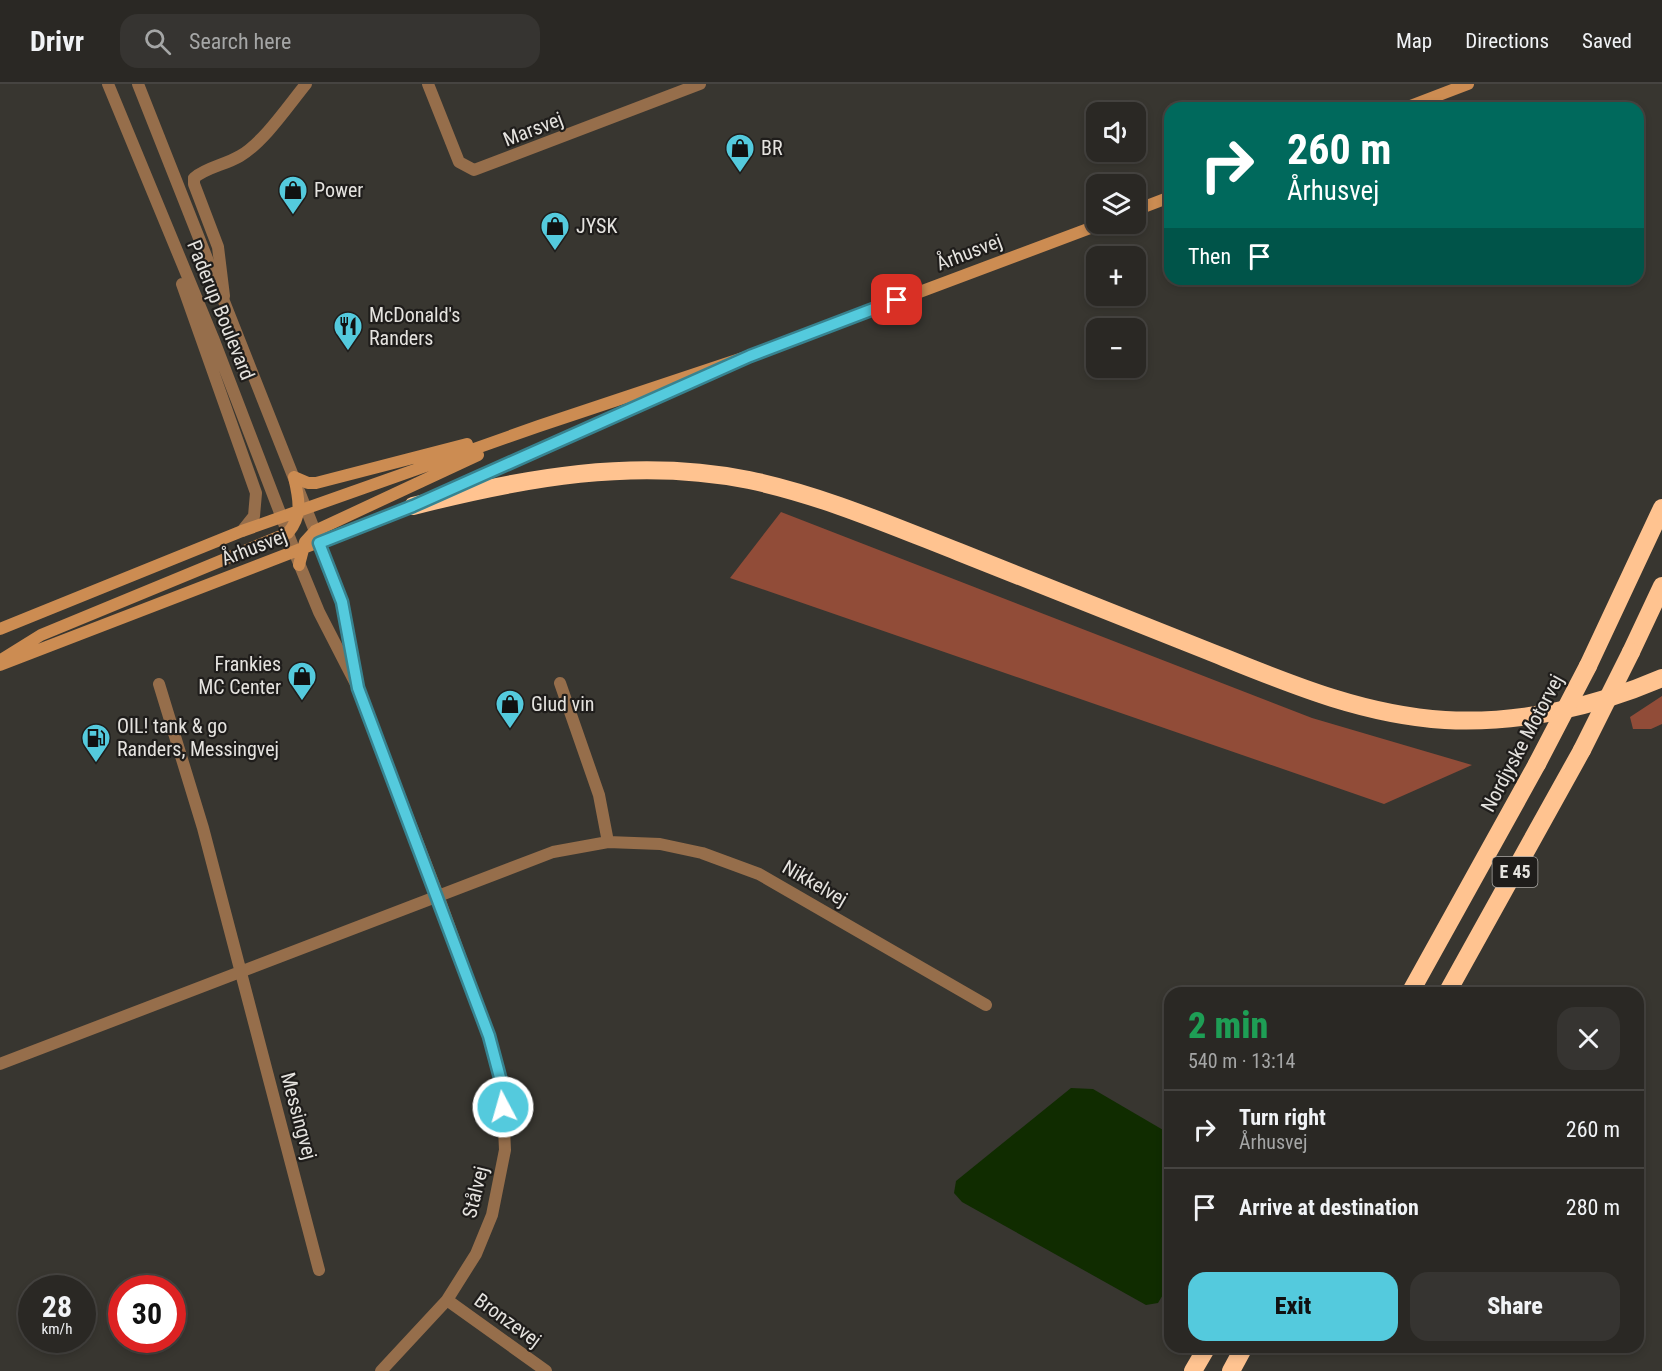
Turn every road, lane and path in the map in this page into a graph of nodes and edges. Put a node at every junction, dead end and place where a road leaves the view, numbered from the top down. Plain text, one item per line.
1 (108, 84) edge
2 (138, 84) edge
3 (306, 84) edge
4 (428, 84) edge
5 (700, 84) edge
6 (1468, 84) edge
7 (1421, 102) edge
8 (150, 189) junction
9 (1164, 199) edge
10 (1146, 206) edge
11 (1086, 230) edge
12 (225, 301) junction
13 (750, 356) junction
14 (539, 426) junction
15 (294, 477) junction
16 (413, 506) junction
17 (1662, 508) edge
18 (303, 509) junction
19 (282, 517) junction
20 (242, 531) junction
21 (288, 533) junction
22 (317, 537) junction
23 (298, 551) junction
24 (1662, 586) edge
25 (0, 629) edge
26 (0, 663) edge
27 (1662, 678) edge
28 (560, 683) dead end
29 (159, 684) dead end
30 (358, 688) junction
31 (608, 842) junction
32 (439, 898) junction
33 (241, 973) junction
34 (1413, 987) edge
35 (1450, 987) edge
36 (986, 1005) dead end
37 (0, 1064) edge
38 (319, 1270) dead end
39 (447, 1300) junction
40 (1204, 1353) edge
41 (1241, 1353) edge
42 (381, 1371) edge
43 (546, 1371) edge
44 (1193, 1371) edge
45 (1231, 1371) edge

1 - 8 street, Paderup Boulevard
2 - 12 street, Paderup Boulevard
3 - 12 street
4 - 5 street, Marsvej
6 - 7 main road
8 - 19 street, Paderup Boulevard
8 - 20 street
9 - 10 main road
11 - 13 main road, Århusvej
12 - 15 street, Paderup Boulevard
13 - 14 main road, Århusvej
13 - 16 main road, Århusvej
14 - 15 main road
14 - 18 main road, Århusvej
14 - 22 main road
15 - 18 main road
16 - 22 main road, Århusvej
16 - 27 highway
17 - 34 highway, Nordjyske Motorvej / E 45, bridge
18 - 19 main road, Århusvej
18 - 21 main road
18 - 22 street
19 - 20 main road, Århusvej
19 - 21 street, Paderup Boulevard
20 - 25 main road, Århusvej
21 - 23 street, Paderup Boulevard
21 - 26 main road
22 - 23 main road, Århusvej
22 - 30 street, Stålvej
23 - 26 main road, Århusvej
23 - 30 street, Stålvej
24 - 35 highway, E 45, bridge
28 - 31 street
29 - 33 street, Messingvej
30 - 32 street, Stålvej
31 - 32 street, Nikkelvej
31 - 36 street, Nikkelvej
32 - 33 street
32 - 39 street, Stålvej
33 - 37 street
33 - 38 street, Messingvej
39 - 42 street, Stålvej
39 - 43 street, Bronzevej
40 - 44 highway
41 - 45 highway

